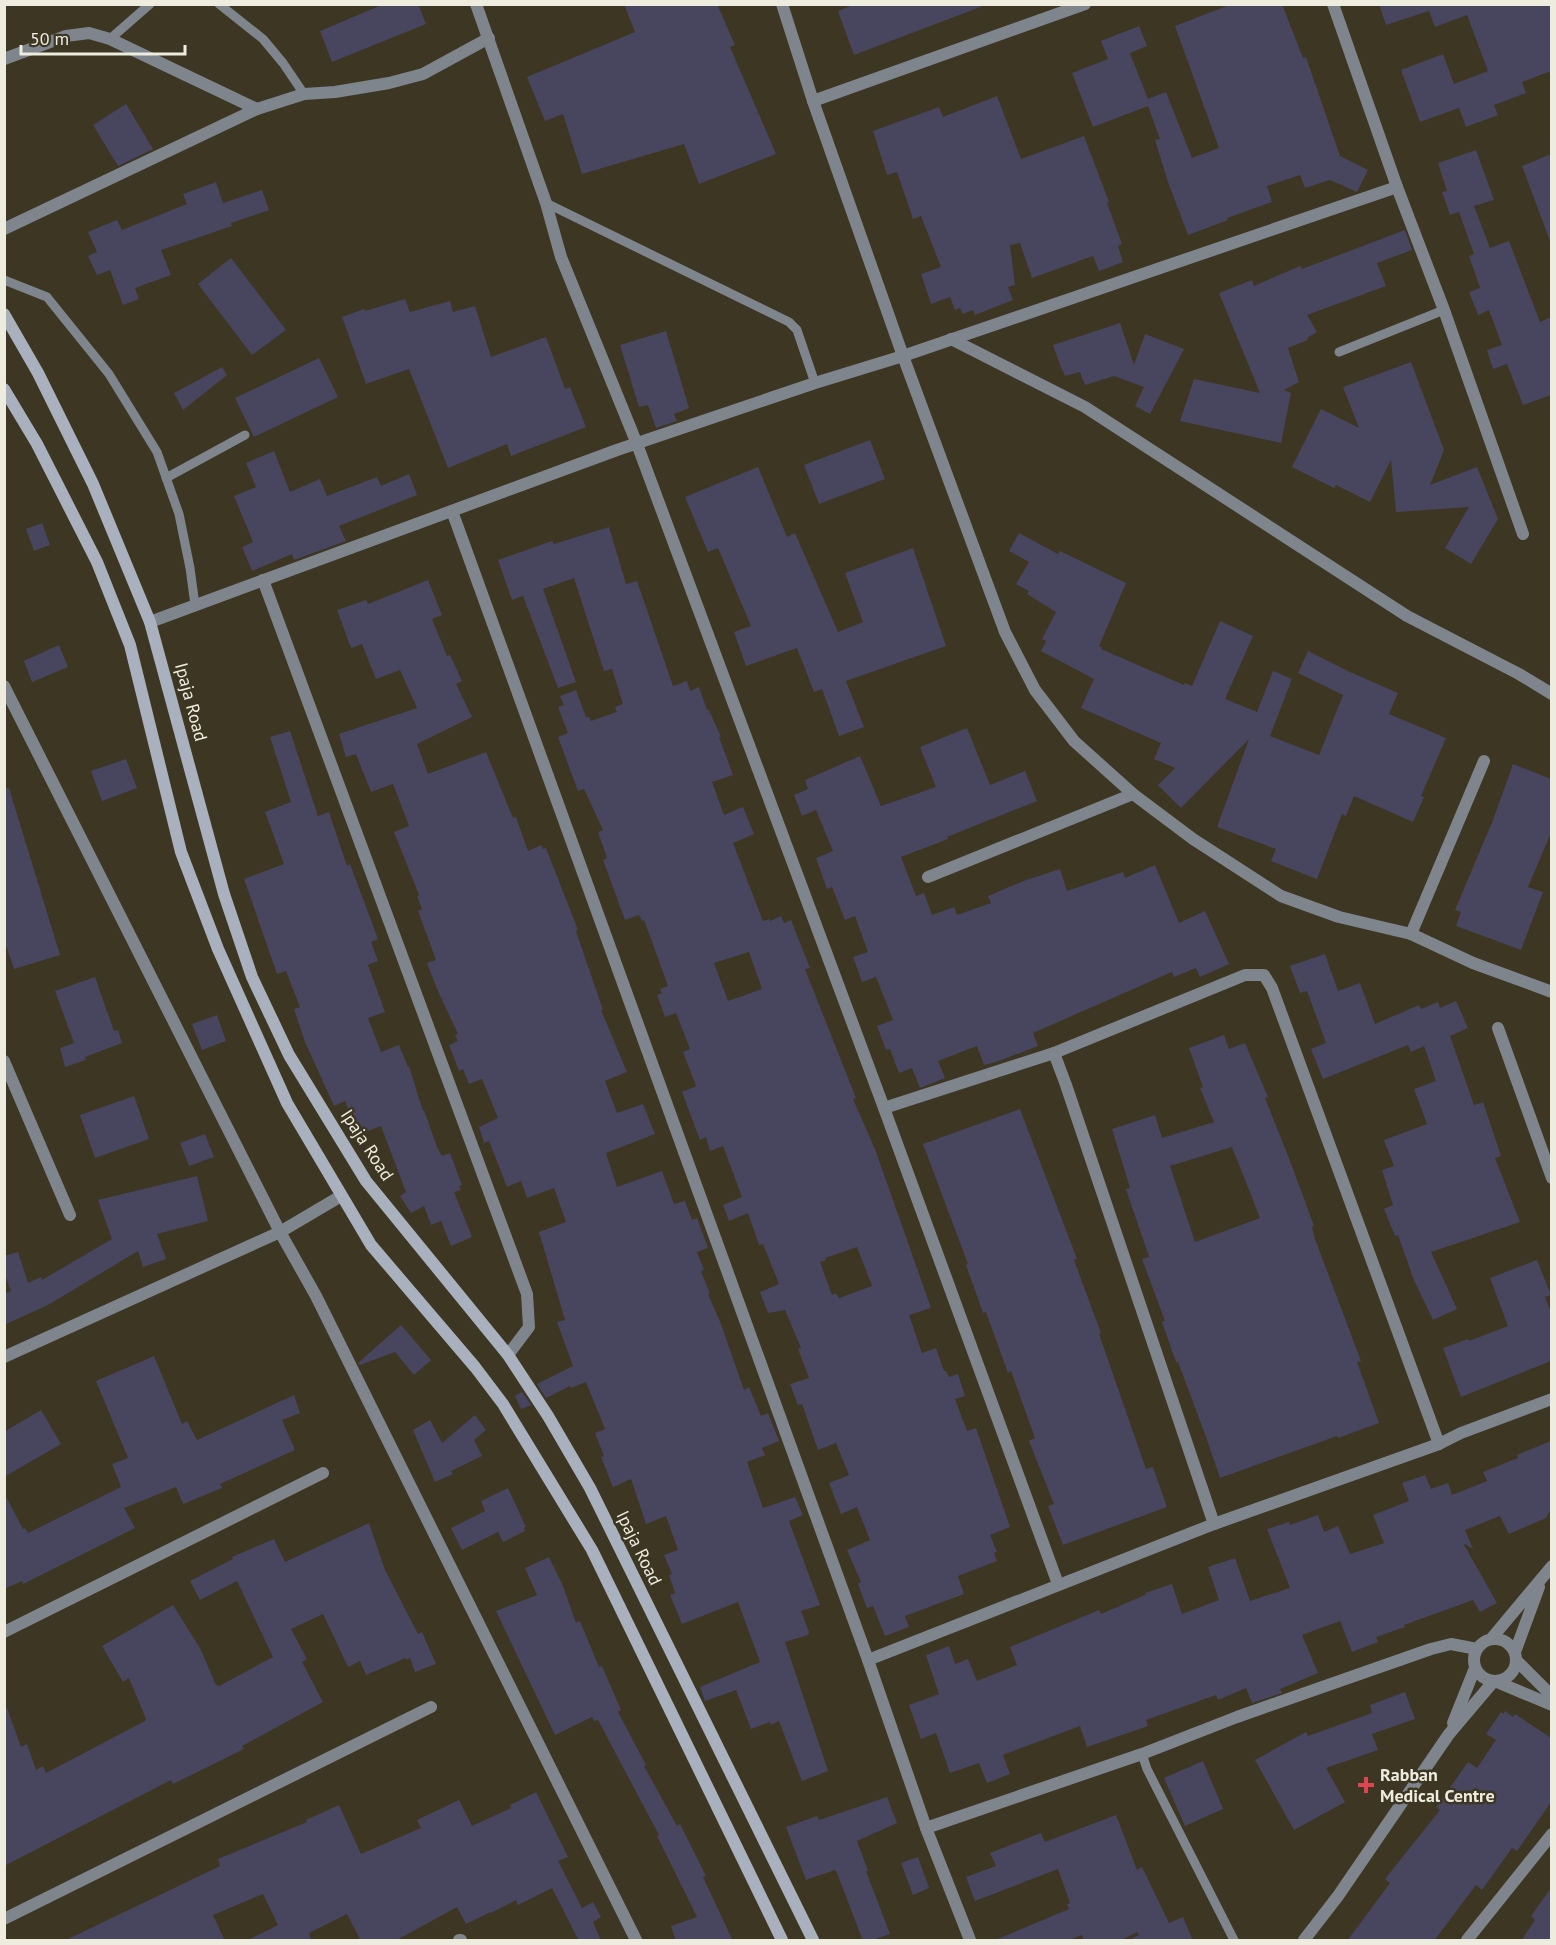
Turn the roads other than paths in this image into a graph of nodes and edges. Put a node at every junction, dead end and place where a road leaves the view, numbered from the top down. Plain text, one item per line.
1 (150, 4) edge
2 (219, 4) edge
3 (476, 4) edge
4 (782, 4) edge
5 (1085, 4) edge
6 (1333, 4) edge
7 (489, 38) junction
8 (110, 39) junction
9 (4, 59) edge
10 (304, 94) junction
11 (813, 101) junction
12 (257, 110) junction
13 (1397, 187) junction
14 (546, 203) junction
15 (4, 229) edge
16 (4, 280) edge
17 (1444, 310) junction
18 (4, 314) edge
19 (951, 339) junction
20 (1339, 352) dead end
21 (903, 356) junction
22 (815, 382) junction
23 (4, 389) edge
24 (245, 435) dead end
25 (637, 444) junction
26 (166, 478) junction
27 (452, 511) junction
28 (1523, 534) dead end
29 (262, 580) junction
30 (195, 605) junction
31 (150, 622) junction
32 (4, 686) edge
33 (1551, 694) edge
34 (1484, 761) dead end
35 (1133, 794) junction
36 (928, 877) dead end
37 (1411, 934) junction
38 (1551, 992) edge
39 (1498, 1028) dead end
40 (1054, 1053) junction
41 (4, 1061) edge
42 (884, 1108) junction
43 (1551, 1178) edge
44 (341, 1196) junction
45 (70, 1215) dead end
46 (280, 1232) junction
47 (508, 1355) junction
48 (4, 1357) edge
49 (1551, 1399) edge
50 (1439, 1443) junction
51 (323, 1473) dead end
52 (1214, 1524) junction
53 (1551, 1566) edge
54 (1543, 1577) junction
55 (1059, 1584) junction
56 (4, 1632) edge
57 (1491, 1639) junction
58 (1477, 1649) junction
59 (1516, 1657) junction
60 (868, 1660) junction
61 (1475, 1668) junction
62 (1495, 1682) junction
63 (1551, 1696) edge
64 (1551, 1705) edge
65 (431, 1707) dead end
66 (1449, 1734) junction
67 (1142, 1754) junction
68 (926, 1828) junction
69 (1551, 1834) edge
70 (4, 1918) edge
71 (636, 1941) edge
72 (782, 1941) edge
73 (813, 1941) edge
74 (970, 1941) edge
75 (1234, 1941) edge
76 (1304, 1941) edge
77 (1467, 1941) edge

1 - 8 lane
2 - 10 lane
3 - 7 street
4 - 11 street
5 - 11 street
6 - 13 street
7 - 10 street
7 - 14 street
8 - 9 street
8 - 12 street
10 - 12 street
11 - 21 street
12 - 15 street
13 - 17 street
13 - 19 street
14 - 22 lane
14 - 25 street
16 - 26 lane
17 - 20 lane
17 - 28 street
18 - 31 main road, Ipaja Road
19 - 21 street
19 - 33 street
21 - 22 street
21 - 35 street
22 - 25 street
23 - 44 main road
24 - 26 lane
25 - 27 street
25 - 42 street
26 - 30 lane
27 - 29 street
27 - 60 street
29 - 30 street
29 - 47 street
30 - 31 street
31 - 47 main road, Ipaja Road
32 - 46 street
34 - 37 street
35 - 36 street
35 - 37 street
37 - 38 street
39 - 43 street
40 - 42 street
40 - 50 street
40 - 52 street
41 - 45 street
42 - 55 street
44 - 46 street
44 - 72 main road
46 - 48 street
46 - 71 street
47 - 73 main road, Ipaja Road
49 - 50 street
50 - 52 street
51 - 56 street
52 - 55 street
53 - 54 street
54 - 57 street
54 - 59 street
55 - 60 street
57 - 58 street
57 - 59 street
58 - 61 street
58 - 67 street
59 - 62 street
59 - 63 street
60 - 68 street
61 - 62 street
61 - 66 street
62 - 64 street
62 - 66 street
65 - 70 street
66 - 76 street
67 - 68 street
67 - 75 lane
68 - 74 street
69 - 77 street

